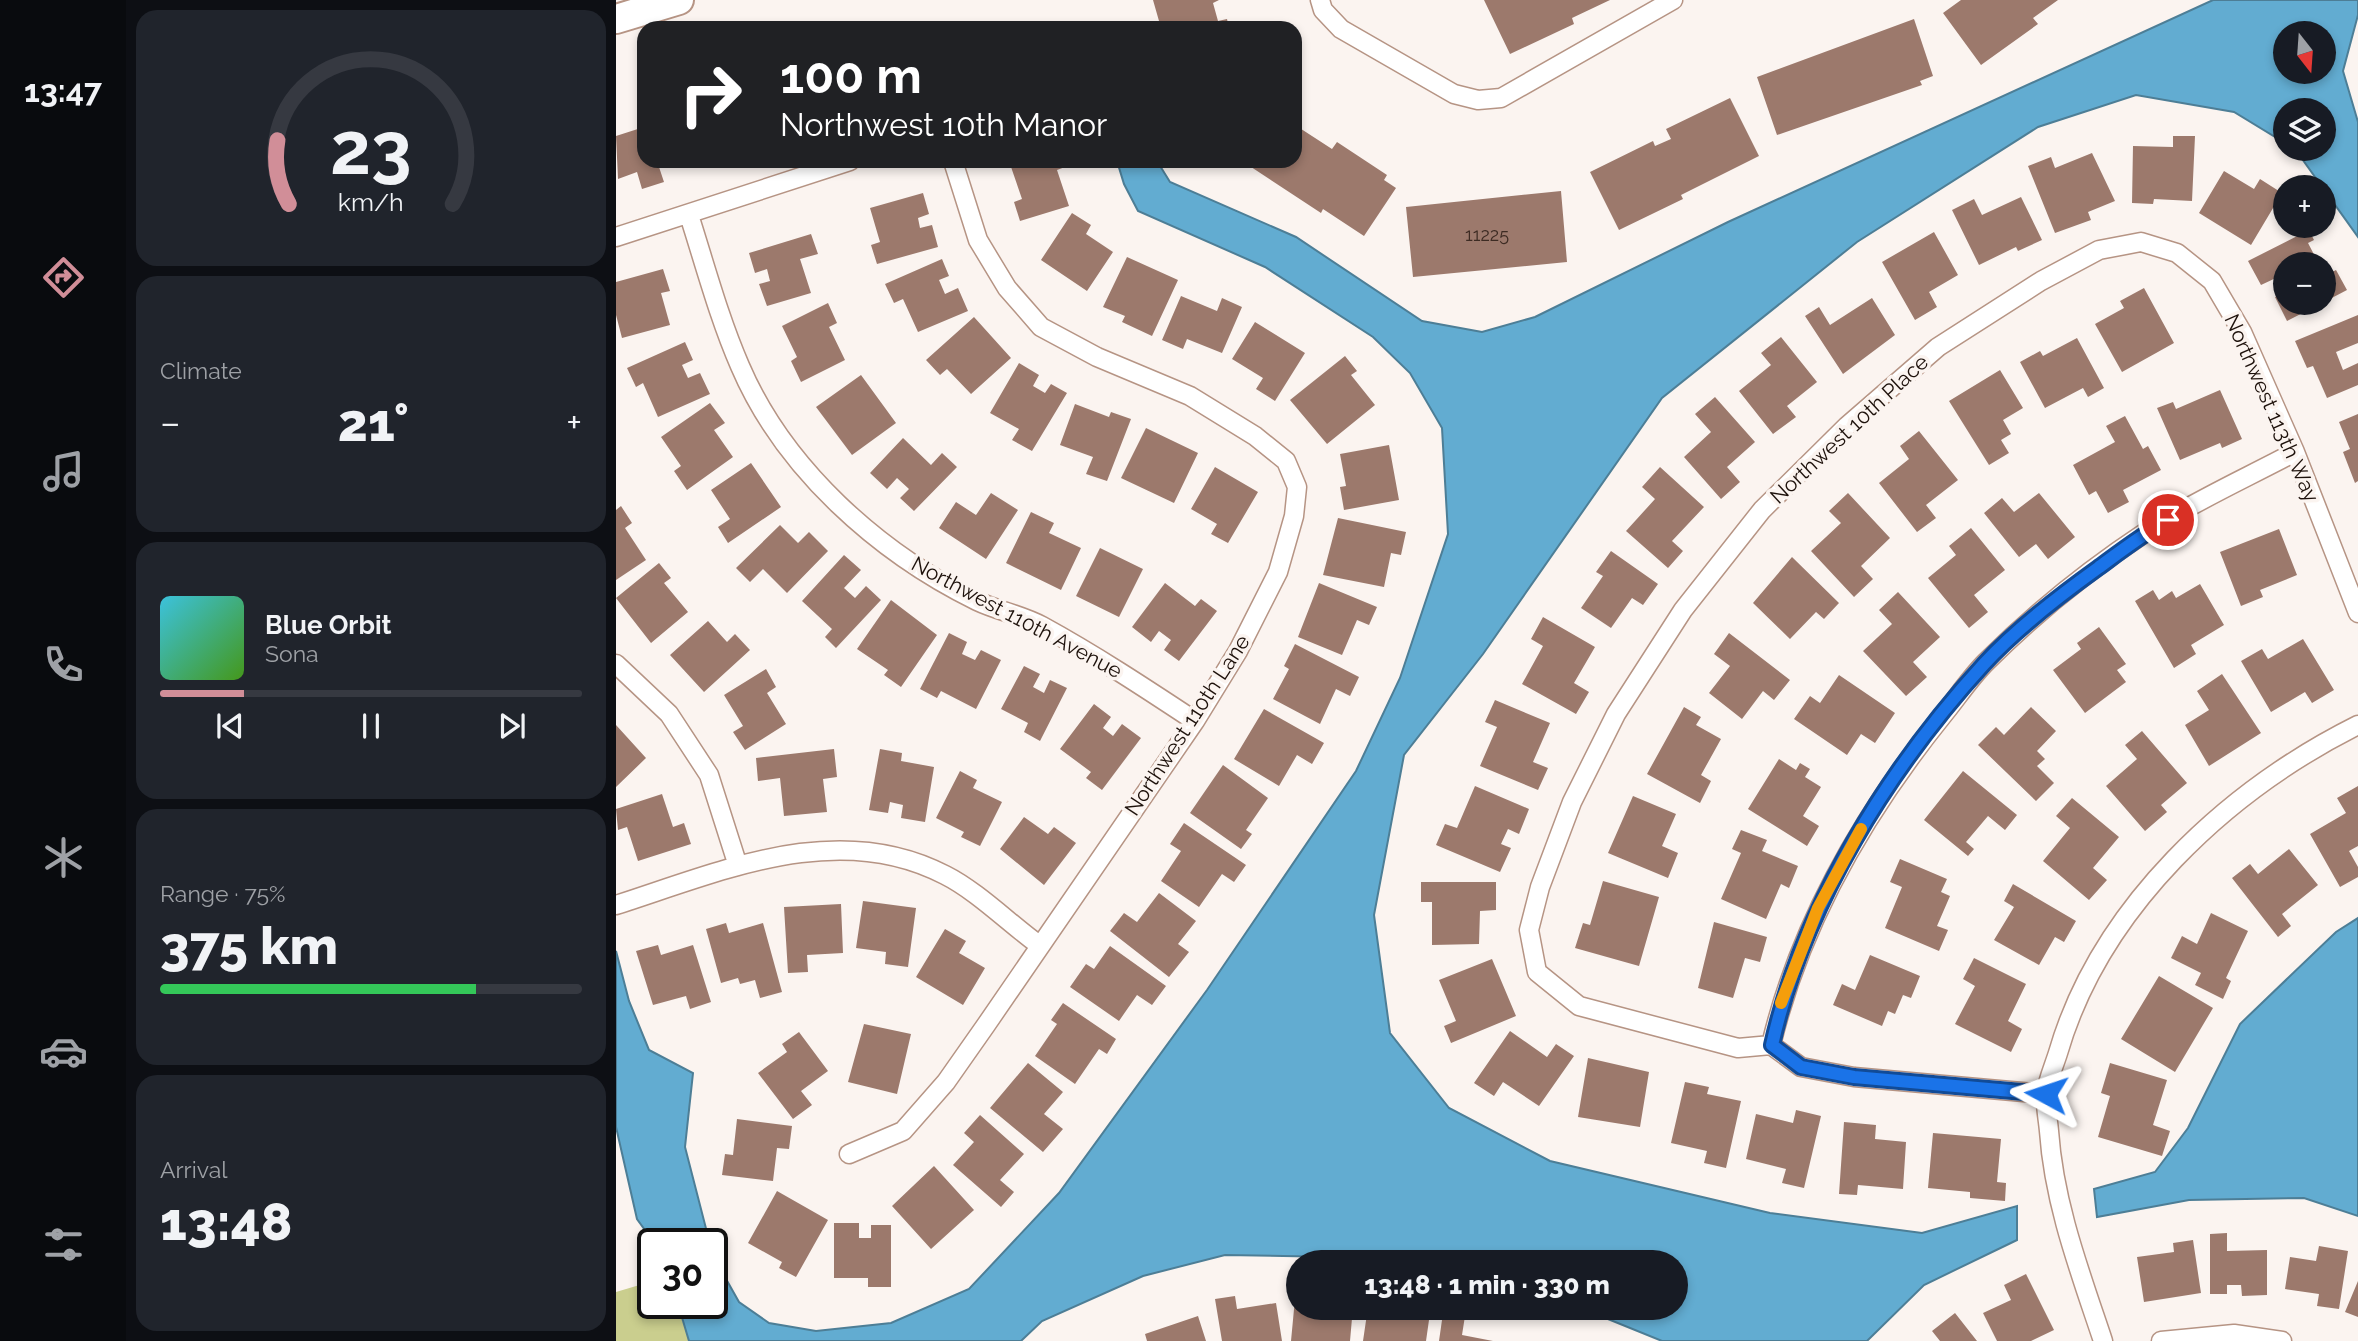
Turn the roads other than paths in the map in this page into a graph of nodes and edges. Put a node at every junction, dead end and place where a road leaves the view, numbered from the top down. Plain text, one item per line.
1 (679, 0) edge
2 (1320, 0) edge
3 (1673, 0) edge
4 (616, 19) edge
5 (829, 168) edge
6 (955, 168) edge
7 (689, 215) junction
8 (616, 236) edge
9 (2141, 242) joint
10 (2295, 452) junction
11 (2358, 614) edge
12 (616, 664) edge
13 (1195, 721) junction
14 (2358, 725) edge
15 (738, 866) junction
16 (616, 905) edge
17 (1039, 945) junction
18 (1772, 1045) junction
19 (2046, 1094) junction
20 (849, 1154) dead end
21 (2103, 1341) edge
22 (2161, 1341) edge
23 (2282, 1341) edge

1 - 4 main road
2 - 3 street
5 - 7 street
6 - 13 street, Northwest 110th Lane
7 - 8 street
7 - 13 street, Northwest 110th Avenue
9 - 10 street, Northwest 113th Way
9 - 18 street, Northwest 10th Place
10 - 11 street, Northwest 113th Way
10 - 18 street
12 - 15 street
13 - 17 street, Northwest 110th Lane
14 - 19 street
15 - 16 street
15 - 17 street
17 - 20 street, Northwest 110th Lane
18 - 19 street
19 - 21 street
22 - 23 street

